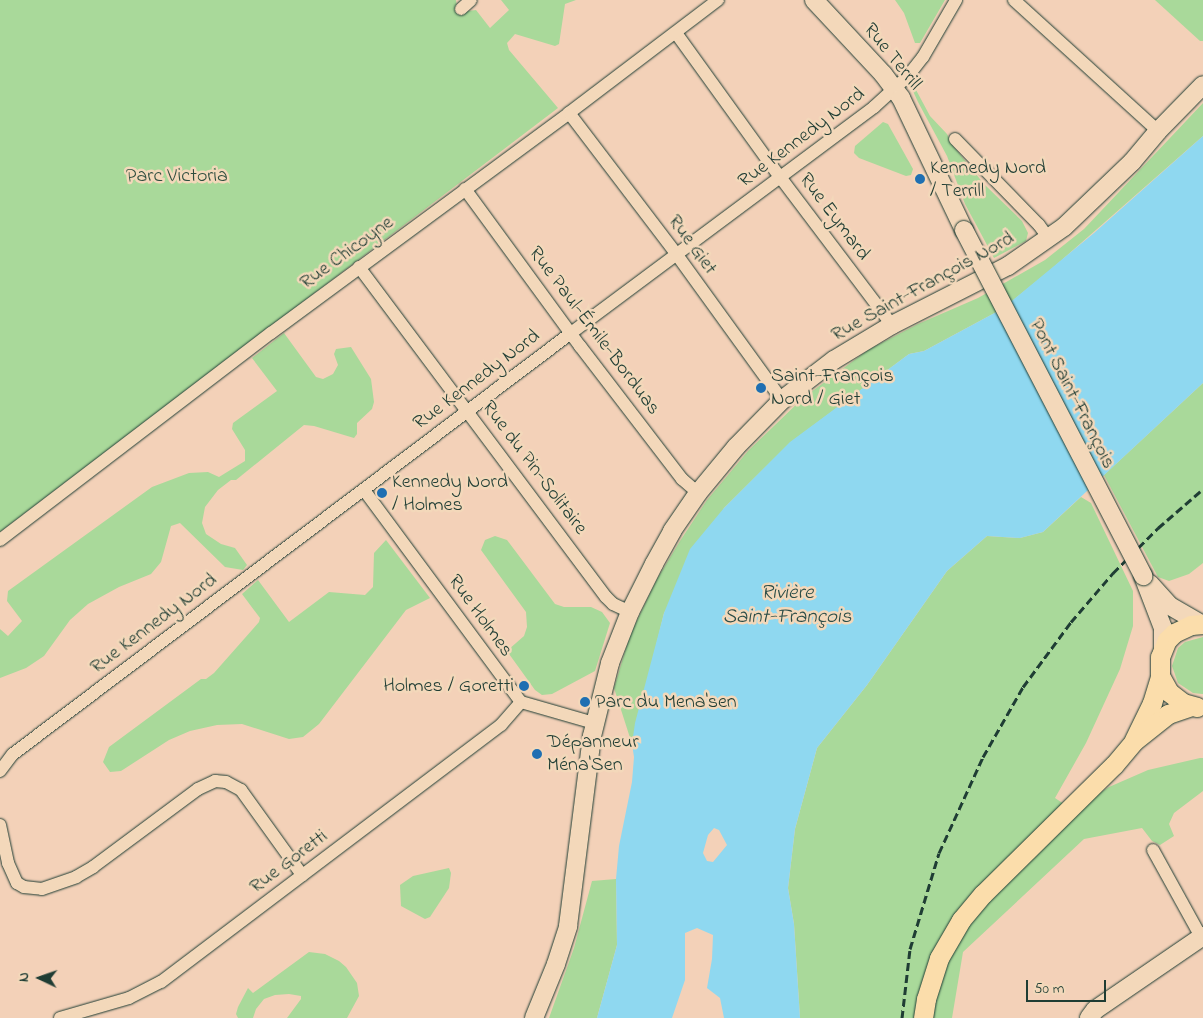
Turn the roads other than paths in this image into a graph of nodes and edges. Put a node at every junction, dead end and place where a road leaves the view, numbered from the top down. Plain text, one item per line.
1 (718, 0) edge
2 (814, 0) edge
3 (956, 0) edge
4 (1014, 0) edge
5 (676, 33) junction
6 (1203, 85) edge
7 (895, 89) junction
8 (569, 113) junction
9 (1158, 131) junction
10 (955, 139) dead end
11 (780, 177) junction
12 (465, 188) junction
13 (964, 230) joint
14 (1049, 239) junction
15 (677, 255) junction
16 (359, 267) junction
17 (892, 325) junction
18 (571, 333) junction
19 (782, 400) junction
20 (468, 411) junction
21 (364, 490) junction
22 (698, 493) junction
23 (0, 540) edge
24 (1143, 576) junction
25 (630, 612) junction
26 (1202, 624) edge
27 (1163, 649) junction
28 (1160, 676) junction
29 (521, 702) junction
30 (1199, 707) edge
31 (594, 723) junction
32 (1134, 741) junction
33 (0, 771) edge
34 (0, 824) edge
35 (1154, 850) dead end
36 (302, 875) junction
37 (1202, 937) edge
38 (60, 1018) edge
39 (534, 1018) edge
40 (923, 1018) edge
41 (1089, 1018) edge

1 - 5 street, Rue Chicoyne
2 - 7 street, Rue Terrill
3 - 7 street, Rue Kennedy Nord
4 - 9 street
5 - 8 street, Rue Chicoyne
5 - 11 street, Rue Eymard
6 - 9 street, Rue Saint-François Nord
7 - 11 street, Rue Kennedy Nord
7 - 13 street, Rue Terrill
8 - 12 street, Rue Chicoyne
8 - 15 street, Rue Giet
9 - 14 street, Rue Saint-François Nord
10 - 14 street
11 - 15 street, Rue Kennedy Nord
11 - 17 street, Rue Eymard
12 - 16 street, Rue Chicoyne
12 - 18 street, Rue Paul-Émile-Borduas
13 - 24 street, Pont Saint-François, bridge
14 - 17 street, Rue Saint-François Nord
15 - 18 street, Rue Kennedy Nord
15 - 19 street, Rue Giet
16 - 20 street, Rue du Pin-Solitaire
16 - 23 street, Rue Chicoyne
17 - 19 street, Rue Saint-François Nord
18 - 20 street, Rue Kennedy Nord
18 - 22 street, Rue Paul-Émile-Borduas
19 - 22 street, Rue Saint-François Nord
20 - 21 street, Rue Kennedy Nord
20 - 25 street, Rue du Pin-Solitaire
21 - 29 street, Rue Holmes
21 - 33 street, Rue Kennedy Nord
22 - 25 street, Rue Saint-François Nord
24 - 26 street
24 - 27 street
25 - 31 street, Rue Saint-François Nord
26 - 27 main road
27 - 28 main road
28 - 30 main road
28 - 32 main road
29 - 31 street
29 - 36 street, Rue Goretti
30 - 32 main road
31 - 39 street, Rue Saint-François Nord
32 - 40 main road
34 - 36 street
35 - 37 street
36 - 38 street, Rue Goretti
37 - 41 street

